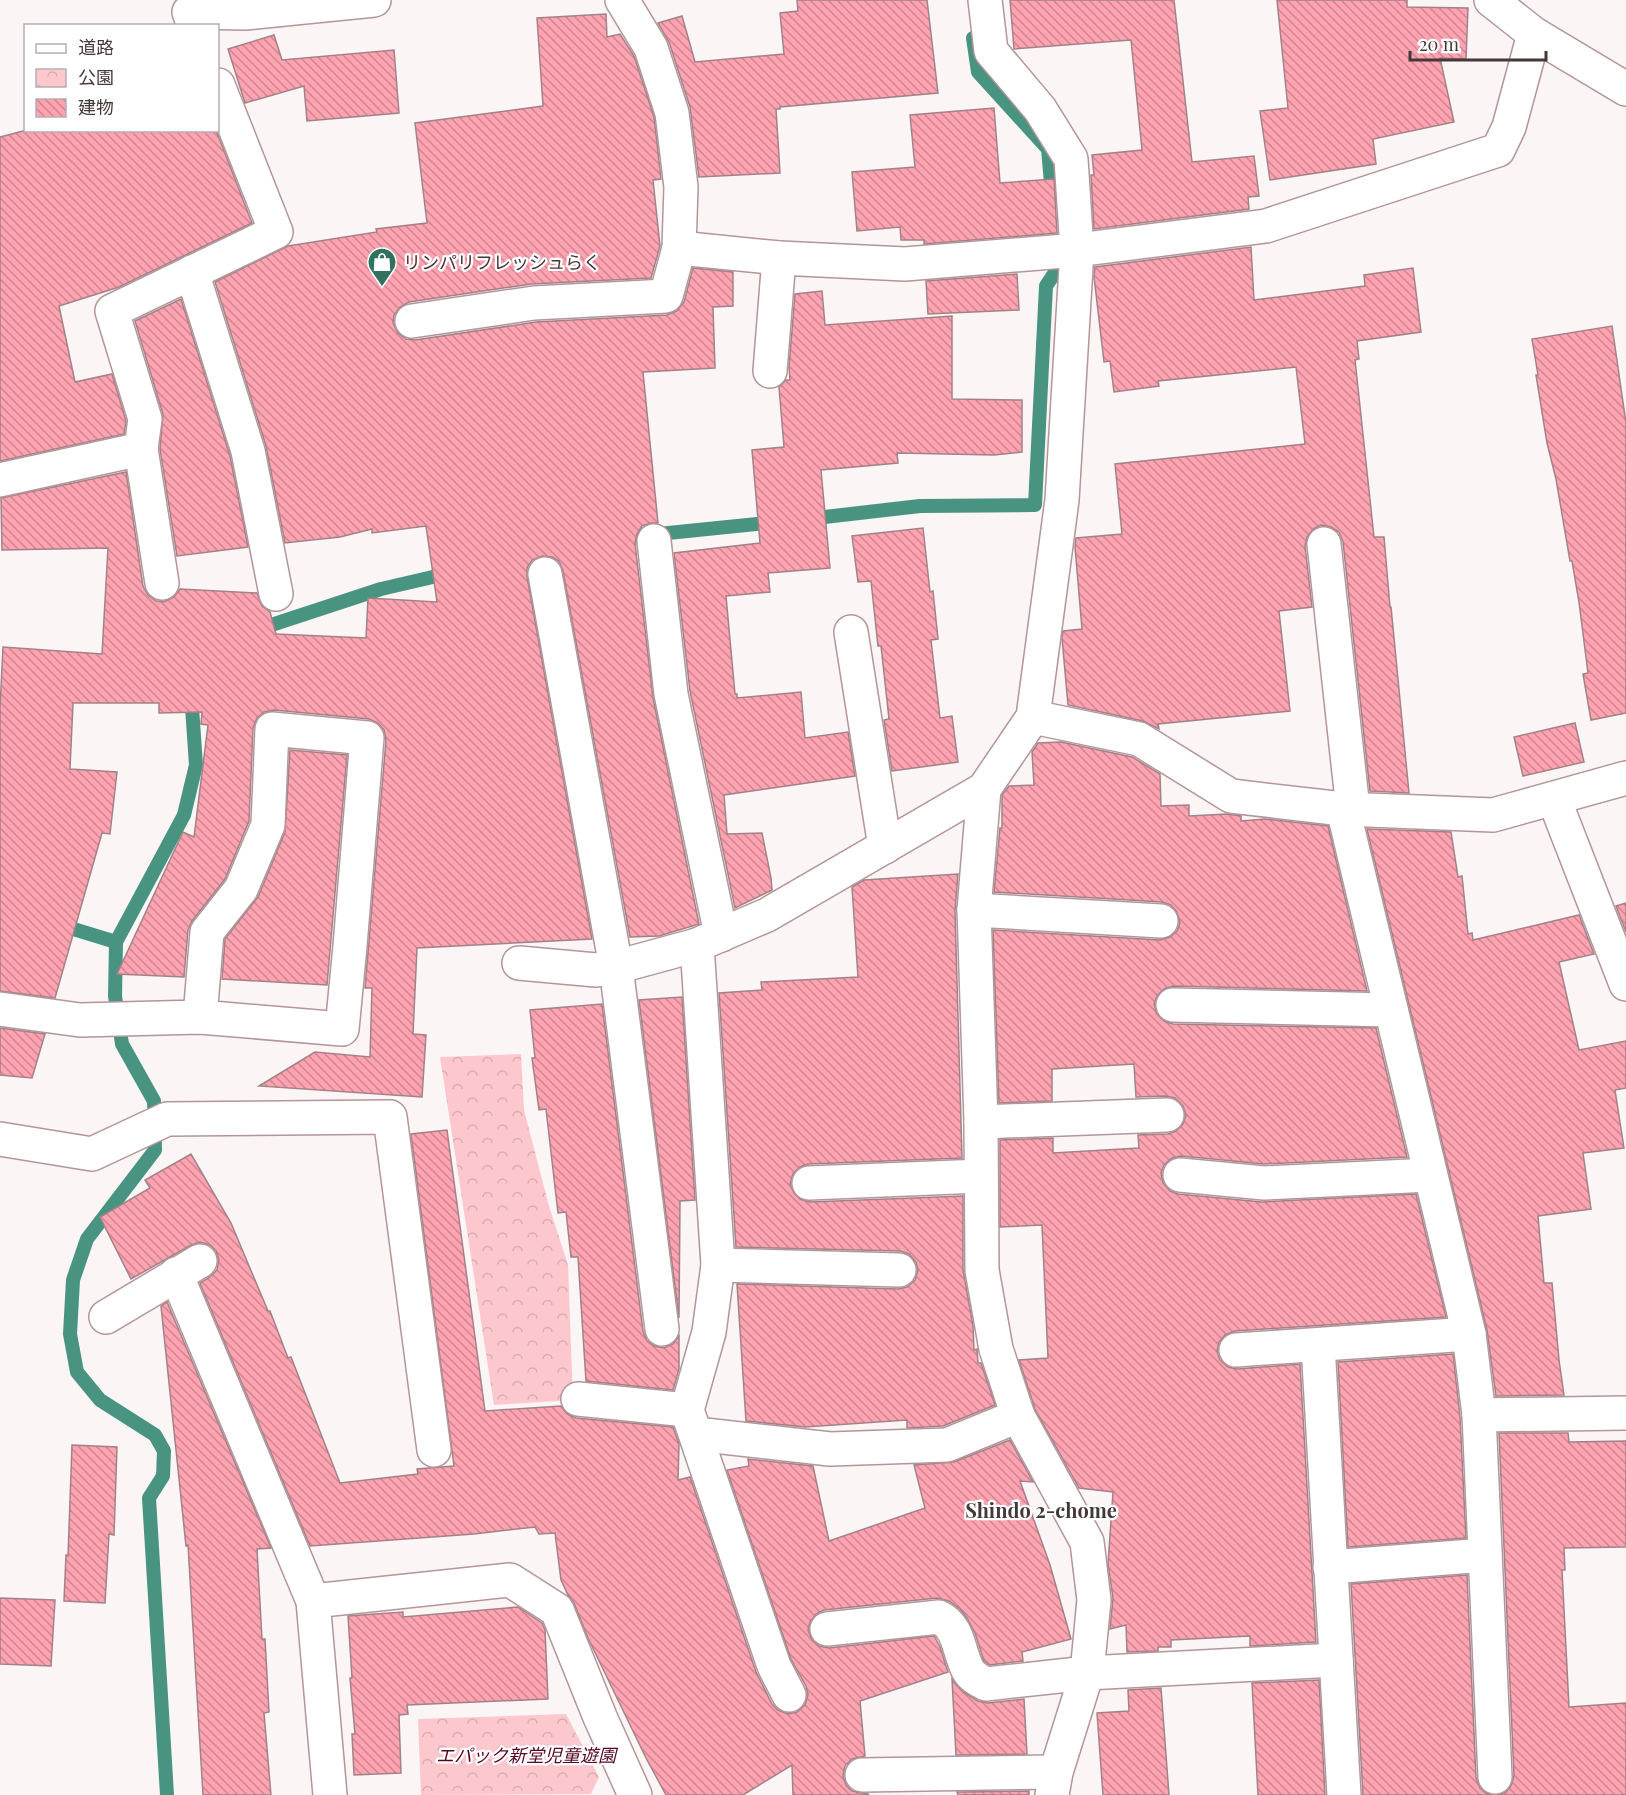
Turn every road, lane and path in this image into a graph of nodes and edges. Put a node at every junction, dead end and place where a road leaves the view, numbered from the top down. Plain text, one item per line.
1 (374, 0) edge
2 (622, 0) edge
3 (986, 0) edge
4 (1491, 0) edge
5 (208, 13) edge
6 (1534, 34) junction
7 (1622, 79) edge
8 (219, 88) edge
9 (680, 248) junction
10 (1075, 250) junction
11 (778, 258) junction
12 (192, 272) junction
13 (412, 321) dead end
14 (770, 371) dead end
15 (141, 449) junction
16 (0, 480) edge
17 (654, 541) dead end
18 (1324, 543) dead end
19 (545, 574) dead end
20 (162, 583) dead end
21 (276, 594) dead end
22 (851, 632) dead end
23 (1033, 717) junction
24 (1626, 778) edge
25 (984, 789) junction
26 (1554, 799) junction
27 (1348, 809) junction
28 (885, 847) junction
29 (974, 910) junction
30 (1161, 921) dead end
31 (709, 940) junction
32 (519, 963) dead end
33 (616, 967) junction
34 (1626, 984) edge
35 (1173, 1005) dead end
36 (0, 1009) edge
37 (1391, 1010) junction
38 (200, 1017) junction
39 (1167, 1115) dead end
40 (981, 1122) junction
41 (0, 1138) edge
42 (1180, 1175) dead end
43 (1430, 1175) junction
44 (981, 1176) junction
45 (809, 1183) dead end
46 (718, 1265) junction
47 (899, 1270) dead end
48 (106, 1317) dead end
49 (662, 1329) dead end
50 (1468, 1334) junction
51 (1318, 1345) junction
52 (1236, 1350) dead end
53 (578, 1400) dead end
54 (1626, 1413) edge
55 (1479, 1415) junction
56 (1018, 1416) junction
57 (692, 1422) junction
58 (434, 1450) dead end
59 (1485, 1555) junction
60 (1330, 1566) junction
61 (313, 1601) junction
62 (826, 1629) dead end
63 (1336, 1660) junction
64 (1087, 1673) junction
65 (789, 1695) dead end
66 (862, 1775) dead end
67 (1496, 1777) dead end
68 (1054, 1784) edge
69 (330, 1795) edge
70 (635, 1795) edge
71 (1344, 1795) edge

1 - 5 street
2 - 9 street
3 - 10 street
4 - 6 street
6 - 7 street
6 - 10 street
8 - 12 street
9 - 11 street
9 - 13 street
10 - 11 street
10 - 23 street
11 - 14 street
12 - 15 street
12 - 21 street
15 - 16 street
15 - 20 street
17 - 31 street
18 - 27 street
19 - 33 street
22 - 28 street
23 - 25 street
23 - 27 street
24 - 26 street
25 - 28 street
25 - 29 street
26 - 27 street
26 - 34 street
27 - 37 street
28 - 31 street
29 - 30 street
29 - 40 street
31 - 33 street
31 - 46 street
32 - 33 street
33 - 49 street
35 - 37 street
36 - 38 street
37 - 43 street
38 - 38 street
39 - 40 street
40 - 44 street
41 - 58 street
42 - 43 street
43 - 50 street
44 - 45 street
44 - 56 street
46 - 47 street
46 - 57 street
48 - 61 street
50 - 51 street
50 - 55 street
51 - 52 street
51 - 60 street
53 - 57 street
54 - 55 street
55 - 59 street
56 - 57 street
56 - 64 street
57 - 65 street
59 - 60 street
59 - 67 street
60 - 63 street
61 - 69 street
61 - 70 street
62 - 64 street
63 - 64 street
63 - 71 street
64 - 68 street
66 - 68 street

